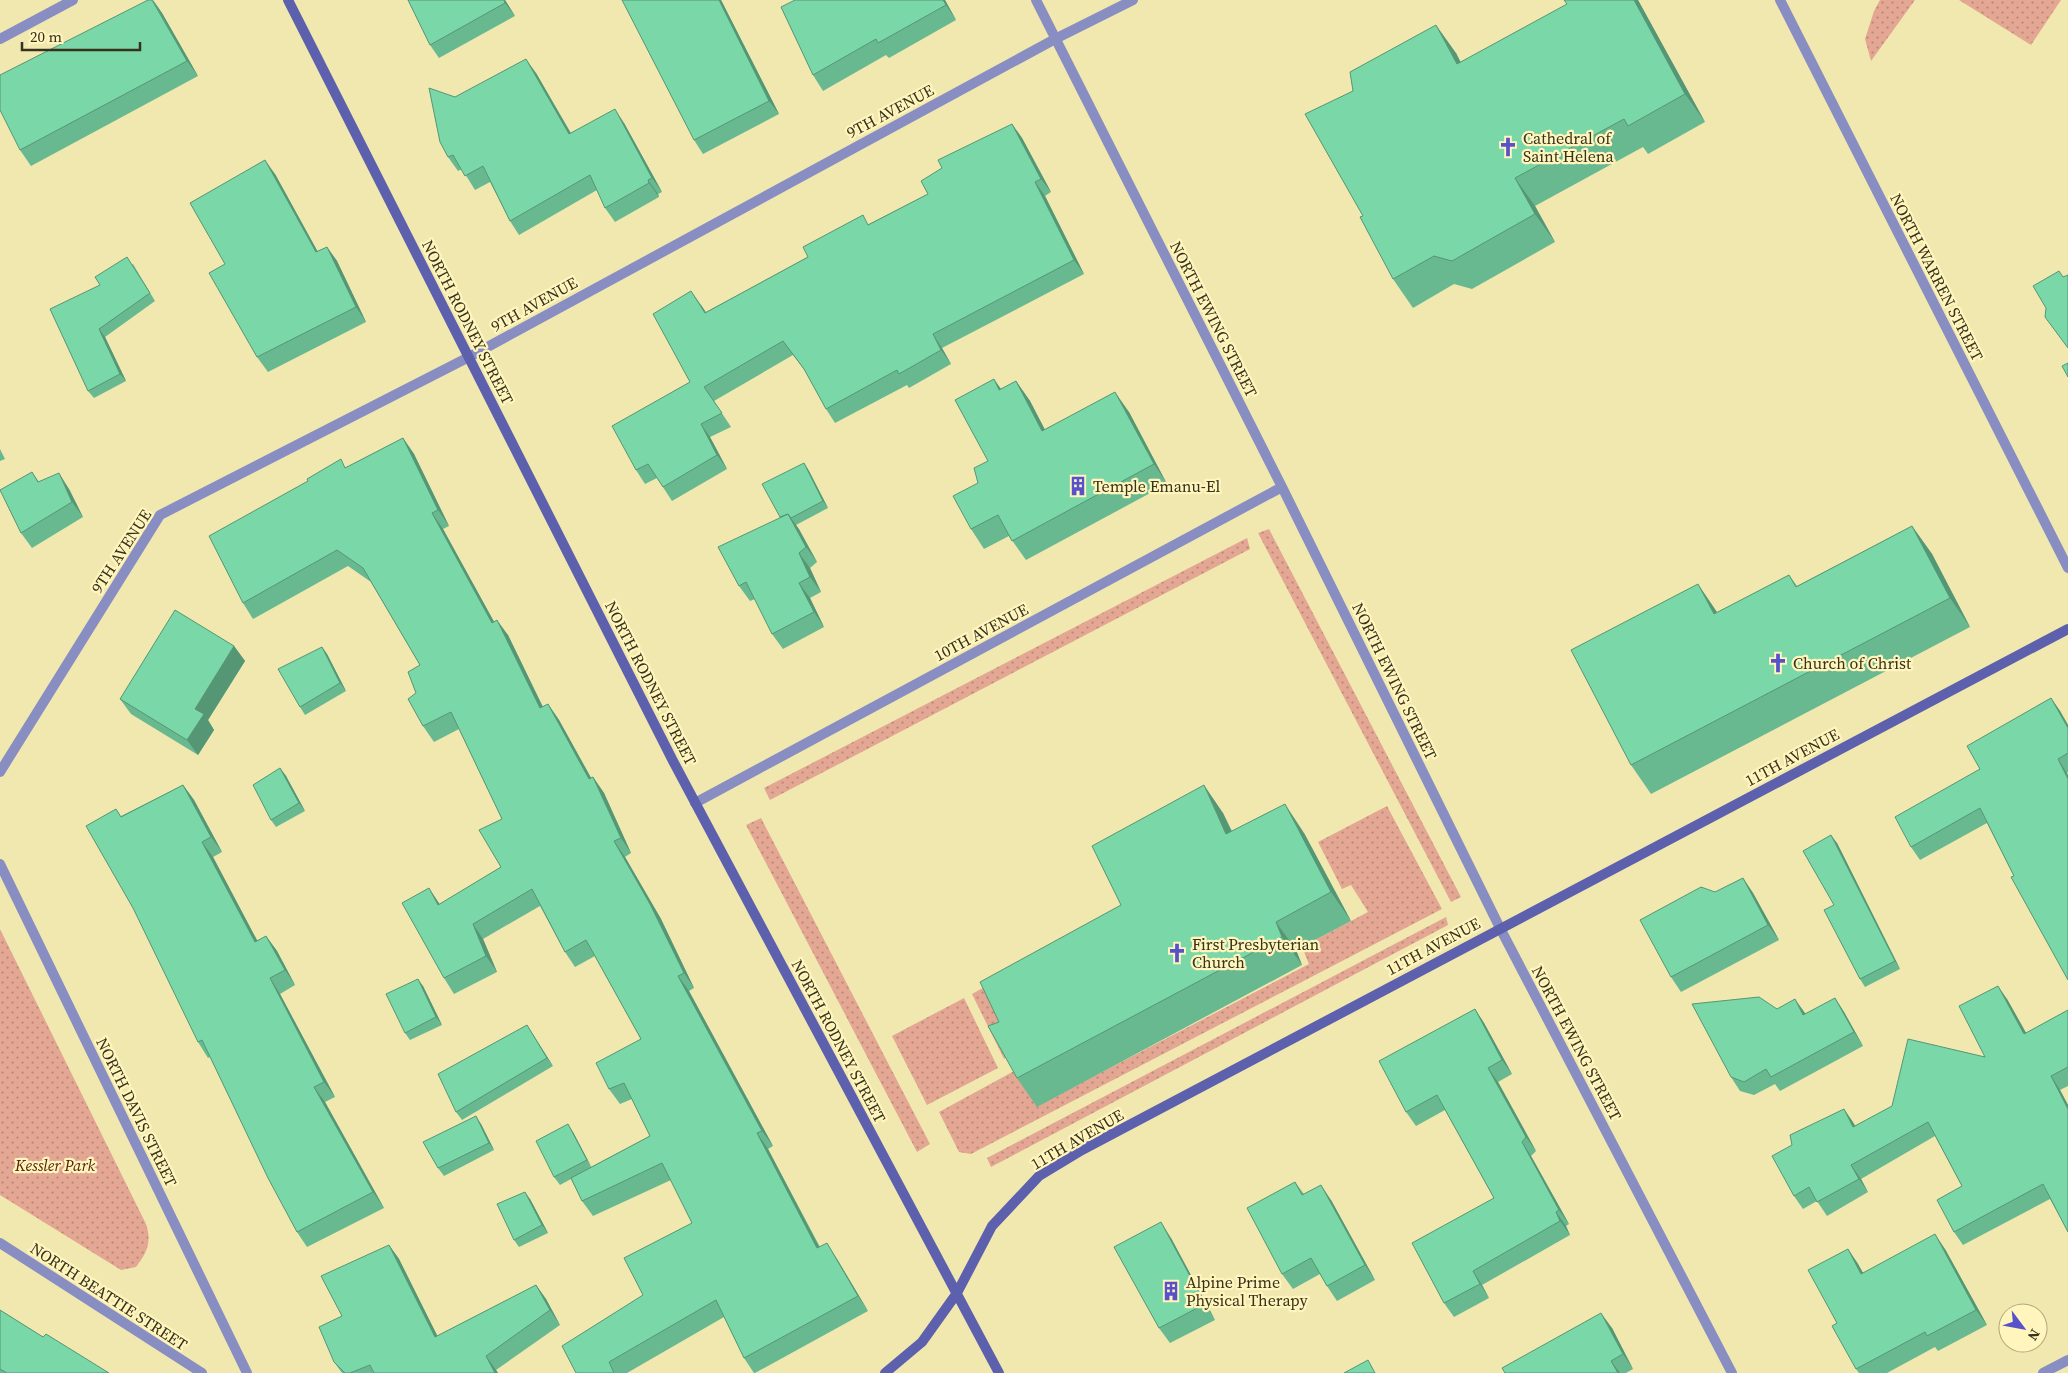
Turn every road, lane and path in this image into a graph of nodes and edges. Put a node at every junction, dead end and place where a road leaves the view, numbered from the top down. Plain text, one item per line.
1 (73, 0) edge
2 (288, 0) edge
3 (1036, 0) edge
4 (1133, 0) edge
5 (1780, 0) edge
6 (1057, 38) junction
7 (0, 39) edge
8 (469, 356) junction
9 (1282, 487) junction
10 (2068, 568) edge
11 (2068, 629) edge
12 (0, 772) edge
13 (695, 803) junction
14 (0, 864) edge
15 (1500, 928) junction
16 (0, 1243) edge
17 (957, 1293) junction
18 (2068, 1360) edge
19 (202, 1373) edge
20 (247, 1373) edge
21 (885, 1373) edge
22 (999, 1373) edge
23 (1732, 1373) edge
24 (2044, 1373) edge

1 - 7 street
2 - 8 street, NORTH RODNEY STREET
3 - 6 street, NORTH EWING STREET
4 - 6 street, 9TH AVENUE
5 - 10 street, NORTH WARREN STREET
6 - 8 street, 9TH AVENUE
6 - 9 street, NORTH EWING STREET
8 - 12 street, 9TH AVENUE
8 - 13 street, NORTH RODNEY STREET
9 - 13 street, 10TH AVENUE
9 - 15 street, NORTH EWING STREET
11 - 15 street, 11TH AVENUE
13 - 17 street, NORTH RODNEY STREET
14 - 20 street, NORTH DAVIS STREET
15 - 17 street, 11TH AVENUE
15 - 23 street, NORTH EWING STREET
16 - 19 street, NORTH BEATTIE STREET
17 - 21 street, 11TH AVENUE
17 - 22 street, NORTH RODNEY STREET
18 - 24 street

